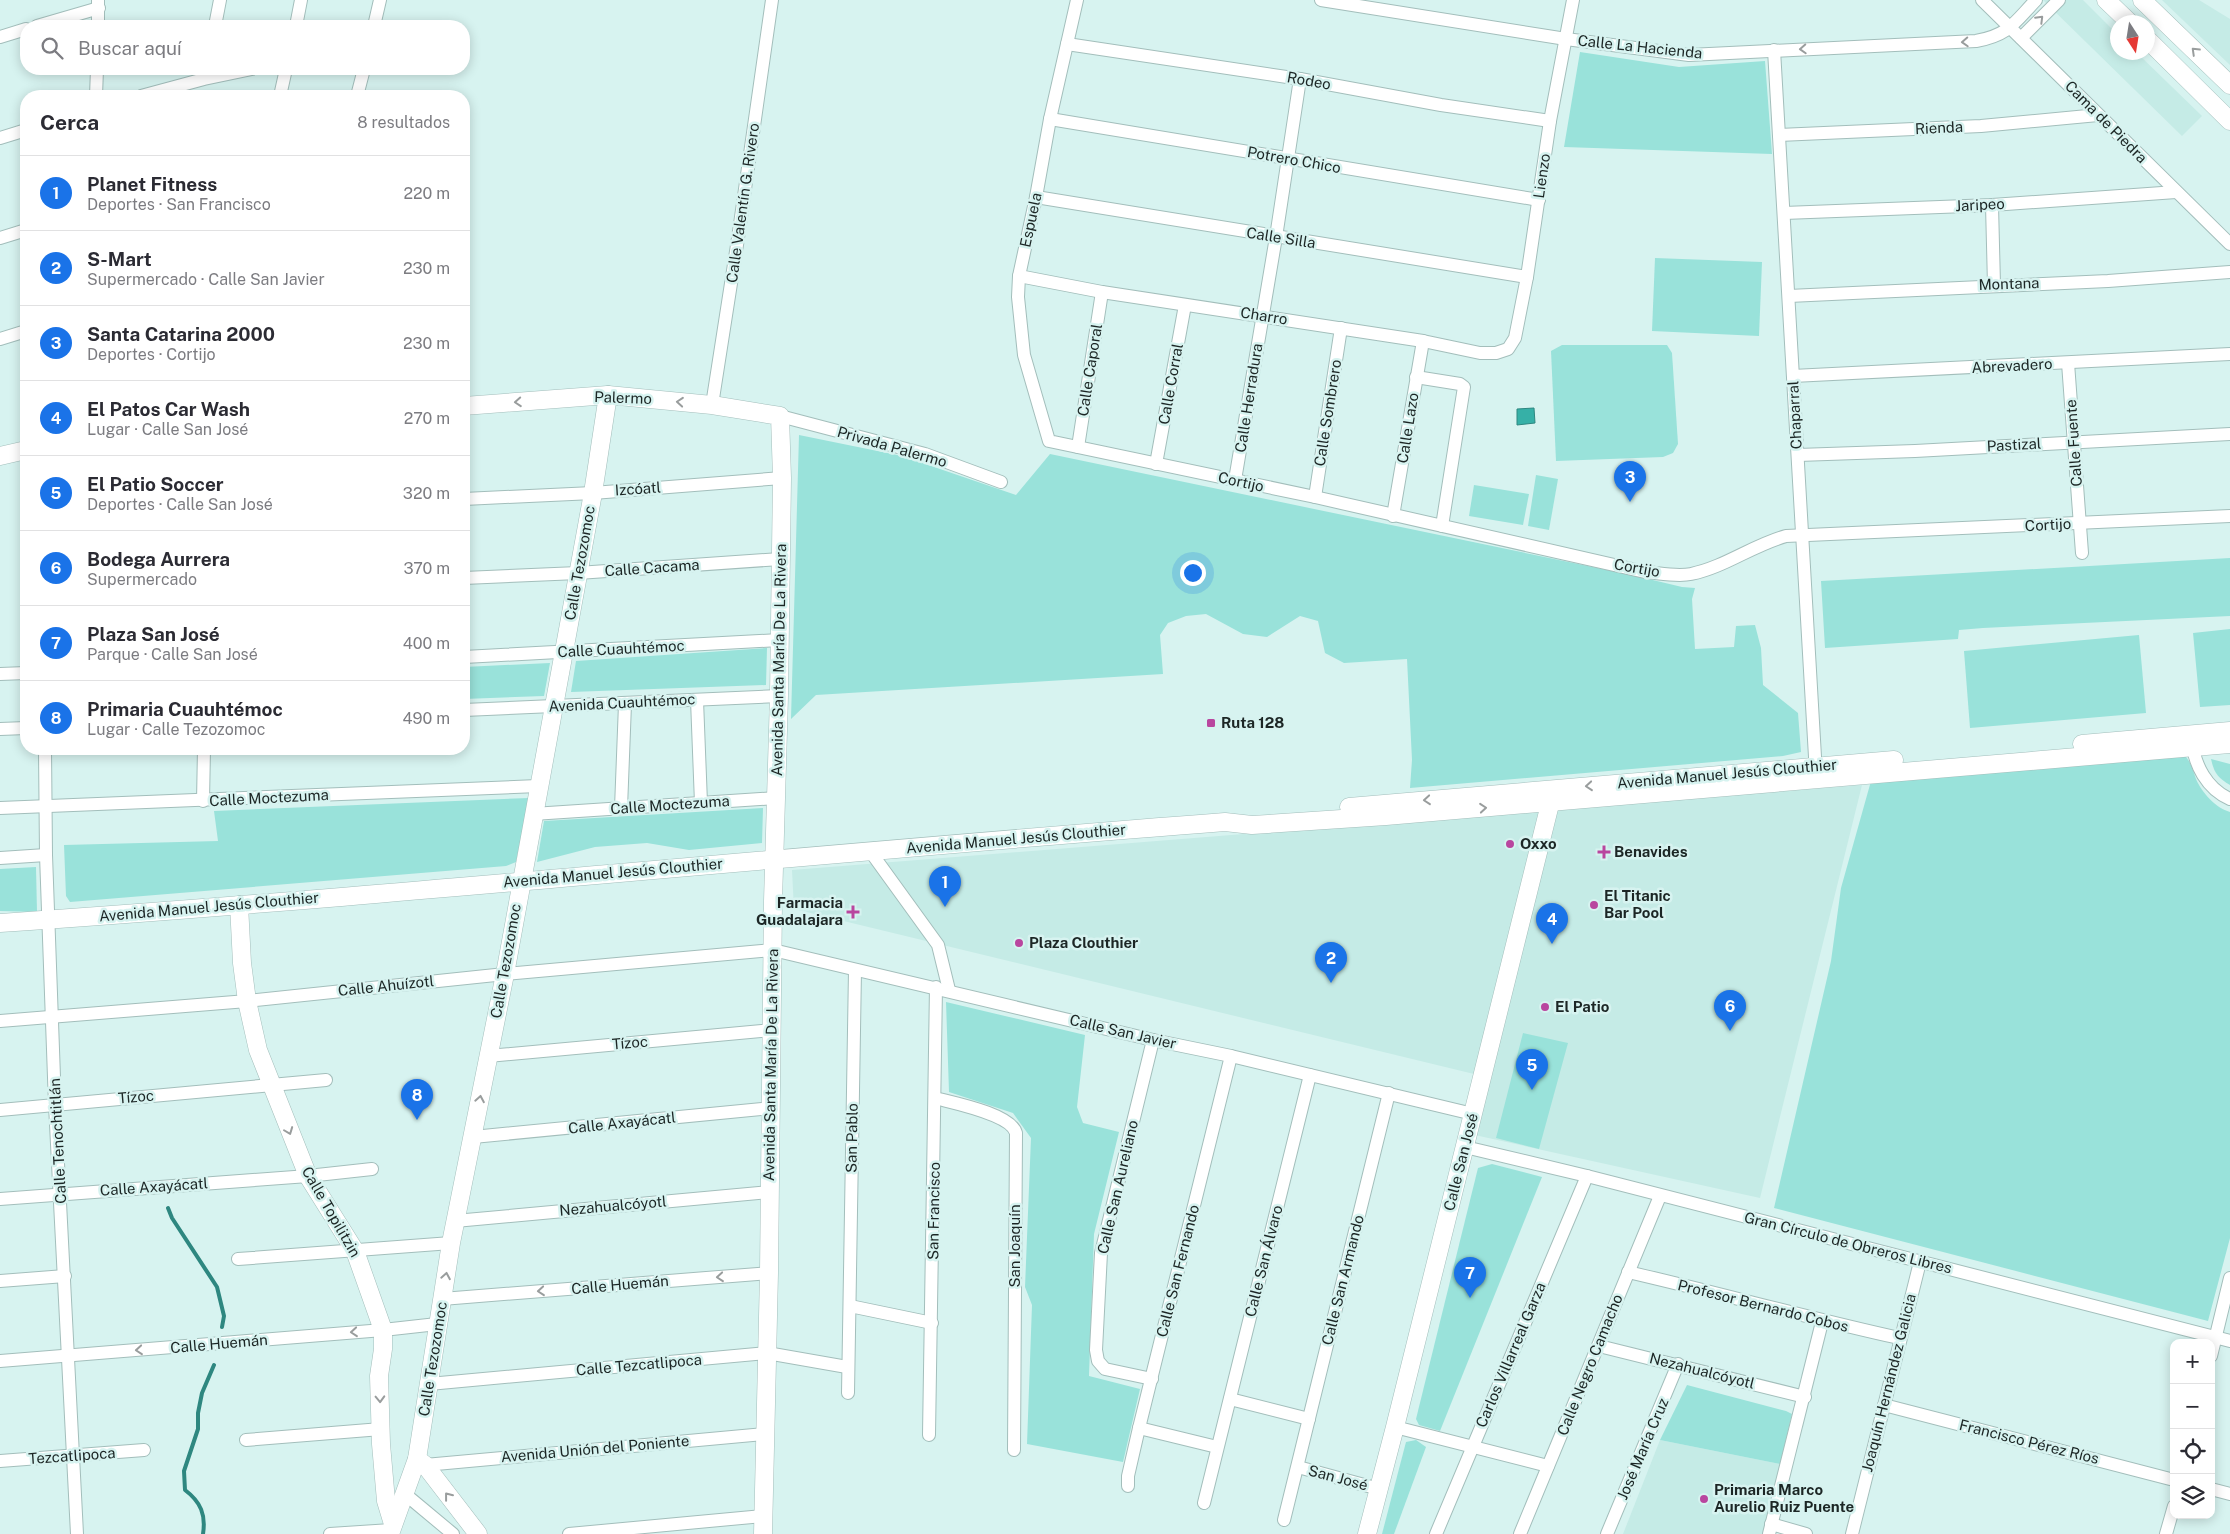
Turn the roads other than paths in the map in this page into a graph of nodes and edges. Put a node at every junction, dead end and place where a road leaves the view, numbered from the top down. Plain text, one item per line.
1 (220, 0) edge
2 (301, 0) edge
3 (380, 0) edge
4 (772, 0) edge
5 (1077, 0) edge
6 (1321, 0) edge
7 (1572, 0) edge
8 (1982, 0) edge
9 (2036, 0) edge
10 (2059, 0) edge
11 (2106, 0) edge
12 (2142, 0) edge
13 (98, 4) edge
14 (2122, 15) edge
15 (54, 20) edge
16 (98, 20) edge
17 (216, 20) edge
18 (297, 20) edge
19 (375, 20) edge
20 (2010, 27) junction
21 (20, 31) edge
22 (0, 37) edge
23 (2021, 38) junction
24 (1566, 39) junction
25 (1067, 44) junction
26 (2155, 47) edge
27 (1774, 50) junction
28 (97, 75) edge
29 (202, 75) edge
30 (285, 75) edge
31 (362, 75) edge
32 (1300, 79) junction
33 (2230, 85) edge
34 (96, 90) edge
35 (158, 90) edge
36 (281, 90) edge
37 (359, 90) edge
38 (2098, 115) junction
39 (1050, 119) junction
40 (1550, 121) junction
41 (2230, 121) edge
42 (20, 132) edge
43 (1779, 136) junction
44 (0, 138) edge
45 (1288, 159) junction
46 (2176, 192) junction
47 (1036, 197) junction
48 (1539, 200) junction
49 (1992, 205) junction
50 (1784, 213) junction
51 (20, 232) edge
52 (1276, 237) junction
53 (0, 238) edge
54 (2230, 244) edge
55 (2230, 272) edge
56 (1019, 276) junction
57 (1527, 277) junction
58 (1994, 285) junction
59 (1102, 292) junction
60 (1788, 296) junction
61 (1185, 305) junction
62 (1262, 315) junction
63 (1341, 328) junction
64 (20, 333) edge
65 (0, 338) edge
66 (1423, 341) junction
67 (1508, 350) joint
68 (2230, 354) edge
69 (2068, 363) junction
70 (1793, 376) junction
71 (1416, 377) junction
72 (608, 395) junction
73 (712, 405) junction
74 (470, 406) edge
75 (780, 416) junction
76 (2230, 434) edge
77 (1049, 441) joint
78 (2074, 442) junction
79 (1078, 447) junction
80 (20, 451) edge
81 (1798, 455) junction
82 (0, 456) edge
83 (1156, 464) junction
84 (782, 478) junction
85 (1236, 480) junction
86 (1001, 482) dead end
87 (592, 492) junction
88 (1315, 497) junction
89 (470, 499) edge
90 (1394, 516) junction
91 (2230, 516) edge
92 (2079, 524) junction
93 (1442, 526) junction
94 (1802, 535) junction
95 (2082, 553) dead end
96 (780, 559) junction
97 (578, 573) junction
98 (470, 578) edge
99 (779, 640) junction
100 (563, 653) junction
101 (470, 657) edge
102 (20, 673) edge
103 (0, 674) edge
104 (779, 696) junction
105 (697, 700) junction
106 (625, 704) junction
107 (553, 706) junction
108 (470, 710) edge
109 (20, 728) edge
110 (0, 729) edge
111 (2230, 731) edge
112 (2192, 741) junction
113 (2230, 744) edge
114 (45, 755) edge
115 (204, 755) edge
116 (1816, 772) junction
117 (538, 786) junction
118 (1552, 795) junction
119 (776, 798) junction
120 (2230, 799) edge
121 (203, 801) junction
122 (701, 803) junction
123 (46, 806) junction
124 (0, 808) edge
125 (621, 808) junction
126 (533, 814) junction
127 (870, 851) junction
128 (46, 855) junction
129 (0, 858) edge
130 (774, 859) junction
131 (521, 881) junction
132 (239, 905) junction
133 (49, 920) junction
134 (0, 923) edge
135 (773, 950) junction
136 (855, 970) junction
137 (505, 974) junction
138 (936, 987) junction
139 (949, 990) junction
140 (247, 1001) junction
141 (53, 1017) junction
142 (0, 1021) edge
143 (772, 1030) junction
144 (1153, 1040) junction
145 (488, 1056) junction
146 (1231, 1056) junction
147 (1310, 1075) junction
148 (326, 1080) dead end
149 (272, 1085) junction
150 (1389, 1093) junction
151 (936, 1098) junction
152 (55, 1105) junction
153 (771, 1108) junction
154 (0, 1110) edge
155 (1473, 1114) junction
156 (473, 1137) junction
157 (1465, 1147) junction
158 (372, 1169) dead end
159 (308, 1176) junction
160 (1587, 1176) junction
161 (770, 1192) junction
162 (60, 1194) junction
163 (1660, 1196) junction
164 (0, 1199) edge
165 (455, 1221) junction
166 (451, 1244) junction
167 (355, 1251) junction
168 (238, 1259) dead end
169 (1920, 1262) junction
170 (1628, 1272) junction
171 (769, 1273) junction
172 (65, 1276) junction
173 (2230, 1278) edge
174 (0, 1281) edge
175 (442, 1299) junction
176 (850, 1306) junction
177 (1822, 1322) junction
178 (932, 1323) junction
179 (437, 1324) junction
180 (383, 1330) junction
181 (1899, 1338) junction
182 (2216, 1338) junction
183 (2230, 1341) edge
184 (2215, 1342) edge
185 (1600, 1346) junction
186 (767, 1352) junction
187 (69, 1356) junction
188 (0, 1361) edge
189 (1678, 1364) junction
190 (847, 1368) junction
191 (1152, 1379) junction
192 (429, 1384) junction
193 (848, 1392) dead end
194 (1805, 1397) junction
195 (1230, 1398) junction
196 (1884, 1405) junction
197 (1309, 1419) junction
198 (1395, 1427) junction
199 (1139, 1428) junction
200 (381, 1429) junction
201 (765, 1434) junction
202 (929, 1435) dead end
203 (246, 1440) dead end
204 (1472, 1446) junction
205 (1216, 1447) junction
206 (144, 1450) dead end
207 (1014, 1450) dead end
208 (74, 1455) junction
209 (0, 1461) edge
210 (421, 1462) junction
211 (1548, 1466) junction
212 (1298, 1467) junction
213 (2170, 1479) edge
214 (1128, 1486) dead end
215 (1378, 1489) junction
216 (2215, 1490) edge
217 (405, 1494) junction
218 (2230, 1494) edge
219 (1204, 1503) dead end
220 (763, 1516) junction
221 (2170, 1519) edge
222 (1284, 1520) dead end
223 (391, 1529) edge
224 (1770, 1529) edge
225 (77, 1534) edge
226 (330, 1534) edge
227 (453, 1534) edge
228 (478, 1534) edge
229 (569, 1534) edge
230 (763, 1534) edge
231 (1367, 1534) edge
232 (1436, 1534) edge
233 (1520, 1534) edge
234 (1607, 1534) edge
235 (1806, 1534) edge
236 (1852, 1534) edge
237 (2166, 1534) edge

1 - 17 street
2 - 18 street
3 - 19 street
4 - 73 street, Calle Valentín G. Rivero
5 - 25 street, Espuela
6 - 24 street, Calle La Hacienda
7 - 24 street, Lienzo
8 - 20 street, Cama de Piedra
9 - 20 street, Calle La Hacienda
23 -> 10 street
11 - 14 street
33 -> 12 street
13 - 15 street
13 - 16 street
20 - 23 street, Cama de Piedra
20 -> 27 street, Calle La Hacienda
21 - 22 street
23 - 38 street, Cama de Piedra
24 - 27 street, Calle La Hacienda
24 - 40 street, Lienzo
25 - 32 street, Rodeo
25 - 39 street, Espuela
26 - 41 street
27 - 43 street, Chaparral
28 - 34 street
29 - 35 street
30 - 36 street
31 - 37 street
32 - 40 street, Rodeo
32 - 45 street, Calle Herradura
38 - 43 street, Rienda
38 - 46 street, Cama de Piedra
39 - 45 street, Potrero Chico
39 - 47 street, Espuela
40 - 48 street, Lienzo
42 - 44 street
43 - 50 street, Chaparral
45 - 48 street, Potrero Chico
45 - 52 street, Calle Herradura
46 - 49 street, Jaripeo
46 - 54 street, Cama de Piedra
47 - 52 street, Calle Silla
47 - 56 street, Espuela
48 - 57 street, Lienzo
49 - 50 street, Jaripeo
49 - 58 street
50 - 60 street, Chaparral
51 - 53 street
52 - 57 street, Calle Silla
52 - 62 street, Calle Herradura
55 - 58 street, Montana
56 - 59 street, Charro
56 - 77 street, Espuela
57 - 67 street, Lienzo
58 - 60 street, Montana
59 - 61 street, Charro
59 - 79 street, Calle Caporal
60 - 70 street, Chaparral
61 - 62 street, Charro
61 - 83 street, Calle Corral
62 - 63 street, Charro
62 - 85 street, Calle Herradura
63 - 66 street, Charro
63 - 88 street, Calle Sombrero
64 - 65 street
66 - 67 street, Charro
66 - 71 street, Calle Lazo
68 - 69 street, Abrevadero
69 - 70 street, Abrevadero
69 - 78 street, Calle Fuente
70 - 81 street, Chaparral
71 - 90 street, Calle Lazo
71 - 93 street
73 -> 72 street, Palermo
72 -> 74 street, Palermo
72 - 87 street, Calle Tezozomoc
73 - 75 street, Palermo
75 - 84 street, Avenida Santa María De La Rivera
75 - 86 street, Privada Palermo
76 - 78 street, Pastizal
77 - 79 street, Cortijo
78 - 81 street, Pastizal
78 - 92 street, Calle Fuente
79 - 83 street, Cortijo
80 - 82 street
81 - 94 street, Chaparral
83 - 85 street, Cortijo
84 - 87 street, Izcóatl
84 - 96 street, Avenida Santa María De La Rivera
85 - 88 street, Cortijo
87 - 89 street, Izcóatl
87 - 97 street, Calle Tezozomoc
88 - 90 street, Cortijo
90 - 93 street, Cortijo
91 - 92 street, Cortijo
92 - 94 street, Cortijo
92 - 95 street, Calle Fuente
93 - 94 street, Cortijo
94 - 116 street, Chaparral
96 - 97 street, Calle Cacama
96 - 99 street, Avenida Santa María De La Rivera
97 - 98 street, Calle Cacama
97 - 100 street, Calle Tezozomoc
99 - 100 street, Calle Cuauhtémoc
99 - 104 street, Avenida Santa María De La Rivera
100 - 101 street, Calle Cuauhtémoc
100 - 107 street, Calle Tezozomoc
102 - 103 street
104 - 105 street, Avenida Cuauhtémoc
104 - 119 street, Avenida Santa María De La Rivera
105 - 106 street, Avenida Cuauhtémoc
105 - 122 street
106 - 107 street, Avenida Cuauhtémoc
106 - 125 street
107 - 108 street, Avenida Cuauhtémoc
107 - 117 street, Calle Tezozomoc
109 - 110 street
111 - 112 street, Avenida Manuel Jesús Clouthier
112 - 113 street, Avenida Manuel Jesús Clouthier
112 - 116 street, Avenida Manuel Jesús Clouthier
112 - 120 street
114 - 123 street, Calle Tenochtitlán
115 - 121 street
116 - 118 street, Avenida Manuel Jesús Clouthier
117 - 121 street, Calle Moctezuma
117 - 126 street, Calle Tezozomoc
118 - 127 street, Avenida Manuel Jesús Clouthier
118 - 155 street, Calle San José
119 - 122 street, Calle Moctezuma
119 - 130 street, Avenida Santa María De La Rivera
121 - 123 street, Calle Moctezuma
122 - 125 street, Calle Moctezuma
123 - 124 street, Calle Moctezuma
123 - 128 street, Calle Tenochtitlán
125 - 126 street, Calle Moctezuma
126 - 131 street, Calle Tezozomoc
127 - 130 street, Avenida Manuel Jesús Clouthier
127 - 139 street
128 - 129 street
128 - 133 street, Calle Tenochtitlán
130 - 131 street, Avenida Manuel Jesús Clouthier
130 - 135 street, Avenida Santa María De La Rivera
131 - 132 street, Avenida Manuel Jesús Clouthier
131 - 137 street, Calle Tezozomoc
132 - 133 street, Avenida Manuel Jesús Clouthier
132 - 140 street, Calle Topilitzin
133 - 134 street, Avenida Manuel Jesús Clouthier
133 - 141 street, Calle Tenochtitlán
135 - 136 street, Calle San Javier
135 - 137 street, Calle Ahuízotl
135 - 143 street, Avenida Santa María De La Rivera
136 - 138 street, Calle San Javier
136 - 176 street, San Pablo
137 - 140 street, Calle Ahuízotl
137 - 145 street, Calle Tezozomoc
138 - 139 street, Calle San Javier
138 - 151 street, San Francisco
139 - 144 street, Calle San Javier
140 - 141 street, Calle Ahuízotl
140 - 149 street, Calle Topilitzin
141 - 142 street, Calle Ahuízotl
141 - 152 street, Calle Tenochtitlán
143 - 145 street, Tízoc
143 - 153 street, Avenida Santa María De La Rivera
144 - 146 street, Calle San Javier
144 - 191 street, Calle San Aureliano
156 -> 145 street, Calle Tezozomoc
146 - 147 street, Calle San Javier
146 - 191 street, Calle San Fernando
147 - 150 street, Calle San Javier
147 - 195 street, Calle San Álvaro
148 - 149 street, Tízoc
149 - 152 street, Tízoc
149 -> 159 street, Calle Topilitzin
150 - 155 street, Calle San Javier
150 - 197 street, Calle San Armando
151 - 178 street, San Francisco
151 - 207 street, San Joaquín
152 - 154 street, Tízoc
152 - 162 street, Calle Tenochtitlán
153 - 156 street, Calle Axayácatl
153 - 161 street, Avenida Santa María De La Rivera
155 - 157 street, Calle San José
156 - 165 street, Calle Tezozomoc
157 - 160 street, Gran Círculo de Obreros Libres
157 - 198 street, Calle San José
158 - 159 street, Calle Axayácatl
159 - 162 street, Calle Axayácatl
159 - 167 street, Calle Topilitzin
160 - 163 street, Gran Círculo de Obreros Libres
160 - 204 street, Carlos Villarreal Garza
161 - 165 street, Nezahualcóyotl
161 - 171 street, Avenida Santa María De La Rivera
162 - 164 street, Calle Axayácatl
162 - 172 street, Calle Tenochtitlán
163 - 169 street, Gran Círculo de Obreros Libres
163 - 170 street, Calle Negro Camacho
165 - 166 street, Calle Tezozomoc
166 - 167 street
175 -> 166 street, Calle Tezozomoc
167 - 168 street
167 - 180 street, Calle Topilitzin
169 - 181 street, Joaquín Hernández Galicia
169 - 182 street, Gran Círculo de Obreros Libres
170 - 177 street, Profesor Bernardo Cobos
170 - 185 street, Calle Negro Camacho
171 -> 175 street, Calle Huemán
171 - 186 street, Avenida Santa María De La Rivera
172 - 174 street
172 - 187 street, Calle Tenochtitlán
173 - 182 street
175 - 179 street, Calle Tezozomoc
176 - 178 street
176 - 190 street, San Pablo
177 - 181 street, Profesor Bernardo Cobos
177 - 194 street
178 - 202 street, San Francisco
179 - 180 street, Calle Huemán
179 - 192 street, Calle Tezozomoc
180 -> 187 street, Calle Huemán
180 -> 200 street, Calle Topilitzin
181 - 196 street, Joaquín Hernández Galicia
182 - 183 street, Gran Círculo de Obreros Libres
182 - 184 street
185 - 189 street, Nezahualcóyotl
185 - 211 street, Calle Negro Camacho
186 - 190 street, Calle Tezcatlipoca
186 - 192 street, Calle Tezcatlipoca
186 - 201 street, Avenida Santa María De La Rivera
187 - 188 street, Calle Huemán
187 - 208 street, Calle Tenochtitlán
189 - 194 street, Nezahualcóyotl
189 - 234 street, José María Cruz
190 - 193 street, San Pablo
191 - 199 street, Calle San Fernando
192 - 210 street, Calle Tezozomoc
194 - 224 street
195 - 197 street
195 - 205 street, Calle San Álvaro
196 - 213 street, Francisco Pérez Ríos
196 - 236 street, Joaquín Hernández Galicia
197 - 212 street, Calle San Armando
198 - 204 street
198 - 215 street, Calle San José
199 - 205 street
199 - 214 street, Calle San Fernando
200 - 203 street
200 - 223 street, Calle Topilitzin
201 - 210 street, Avenida Unión del Poniente
201 - 220 street, Avenida Santa María De La Rivera
204 - 211 street
204 - 232 street, Carlos Villarreal Garza
205 - 219 street, Calle San Álvaro
206 - 208 street, Tezcatlipoca
208 - 209 street, Tezcatlipoca
208 - 225 street, Calle Tenochtitlán
210 - 217 street, Calle Tezozomoc
228 -> 210 street
211 - 233 street, Calle Negro Camacho
212 - 215 street, San José
212 - 222 street, Calle San Armando
215 - 231 street, Calle San José
216 - 218 street
217 - 223 street, Calle Tezozomoc
217 - 227 street
220 - 229 street
220 - 230 street, Avenida Santa María De La Rivera
221 - 237 street
223 - 226 street
224 - 235 street

